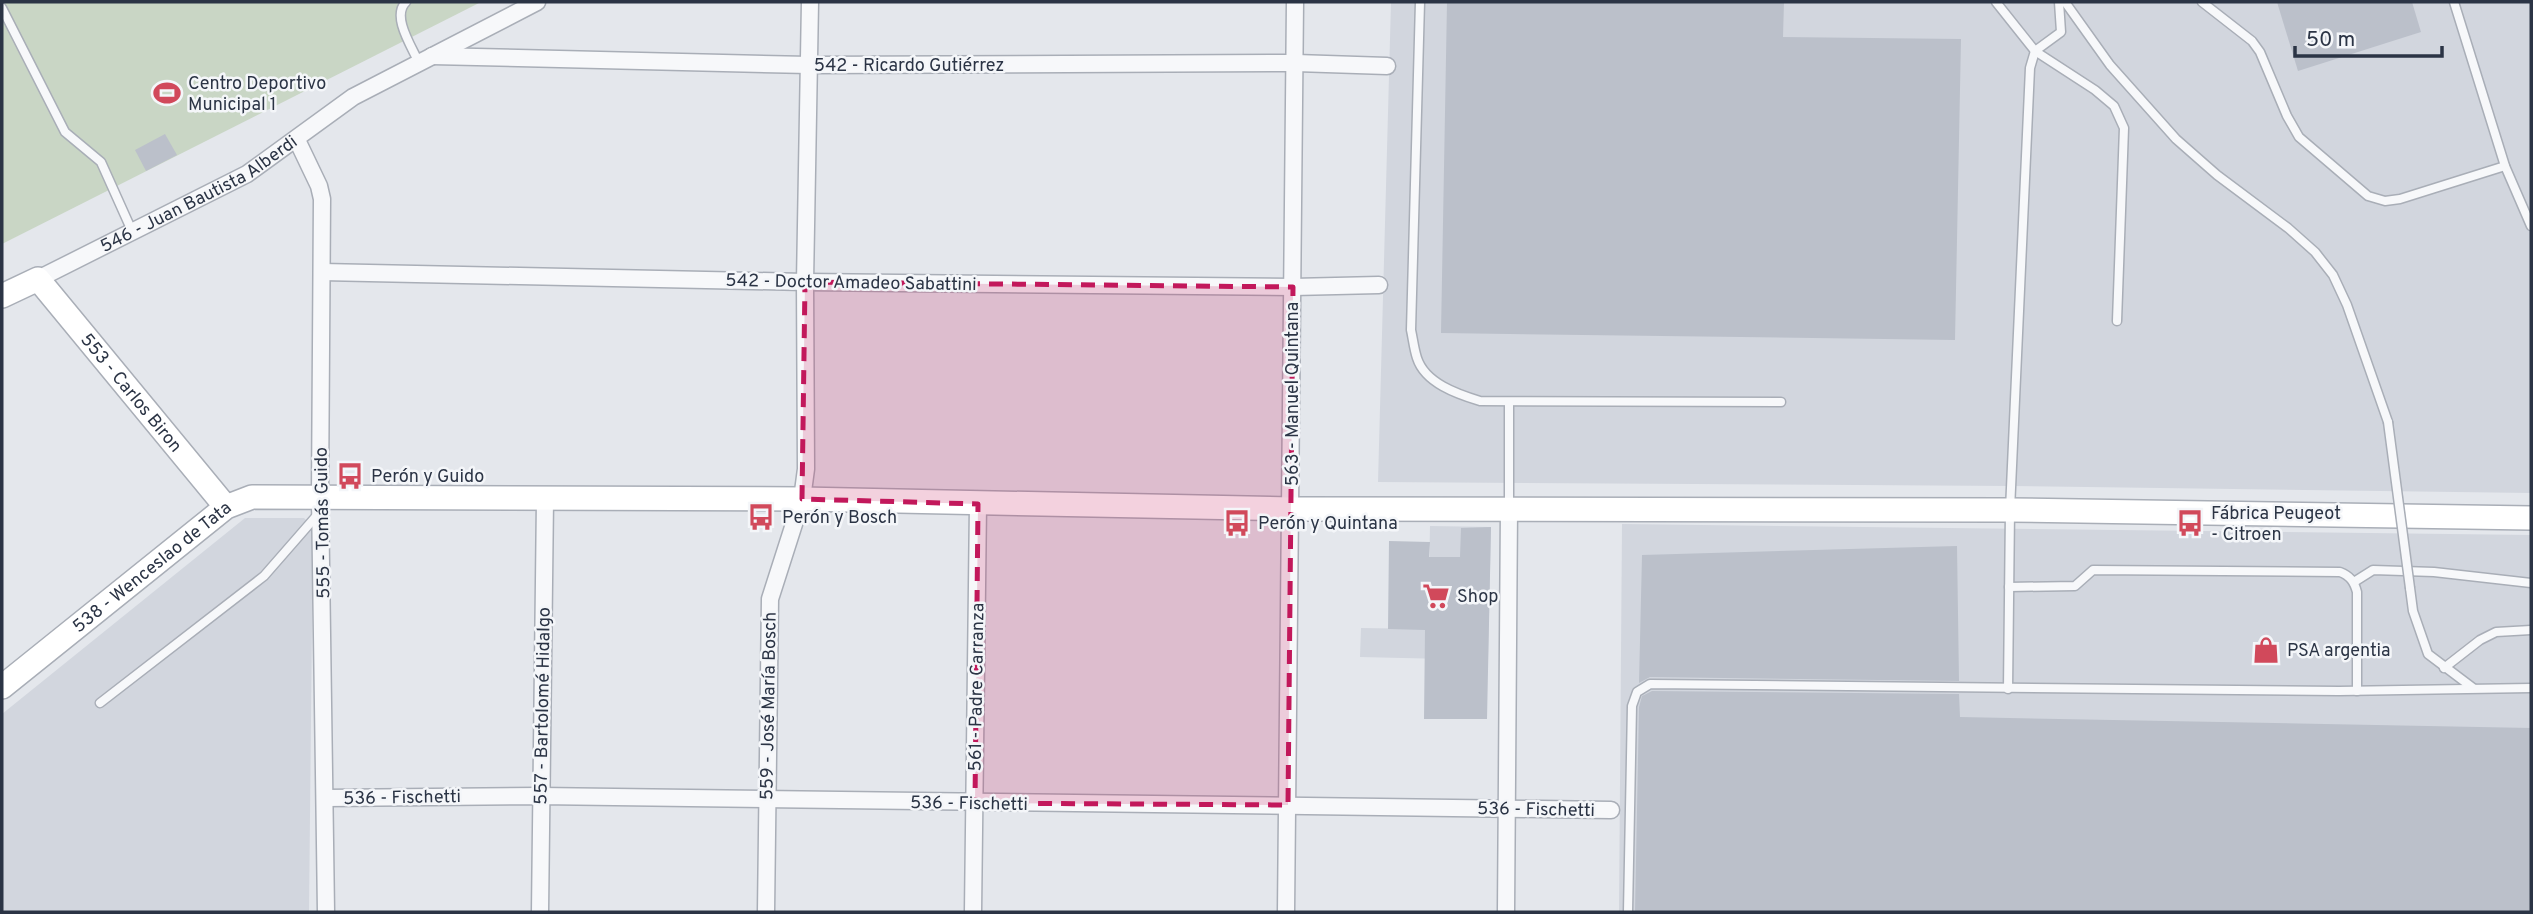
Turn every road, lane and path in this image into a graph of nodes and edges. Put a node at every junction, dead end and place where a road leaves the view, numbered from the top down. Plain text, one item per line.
1 (406, 2) edge
2 (537, 2) edge
3 (810, 2) edge
4 (1295, 2) edge
5 (1420, 2) edge
6 (1996, 2) edge
7 (2059, 2) edge
8 (2065, 2) edge
9 (2202, 2) edge
10 (2454, 2) edge
11 (2, 8) edge
12 (2035, 51) junction
13 (426, 59) junction
14 (1296, 63) junction
15 (809, 65) junction
16 (1387, 66) dead end
17 (297, 140) junction
18 (2505, 166) junction
19 (2531, 226) edge
20 (132, 231) junction
21 (322, 272) junction
22 (38, 279) junction
23 (805, 282) junction
24 (1380, 285) dead end
25 (1293, 287) junction
26 (2, 296) edge
27 (2117, 321) dead end
28 (1509, 402) junction
29 (1781, 402) dead end
30 (545, 499) junction
31 (802, 499) junction
32 (321, 503) junction
33 (978, 504) junction
34 (226, 506) junction
35 (1291, 509) junction
36 (1509, 509) junction
37 (2010, 510) junction
38 (2531, 518) edge
39 (2354, 582) junction
40 (2531, 583) edge
41 (2009, 587) junction
42 (2531, 630) edge
43 (2444, 668) junction
44 (2, 687) edge
45 (2473, 688) junction
46 (2531, 688) edge
47 (2008, 689) junction
48 (2357, 691) junction
49 (100, 703) dead end
50 (540, 796) junction
51 (326, 798) junction
52 (766, 800) junction
53 (975, 803) junction
54 (1287, 805) junction
55 (1507, 808) junction
56 (1611, 810) dead end
57 (326, 912) edge
58 (540, 912) edge
59 (766, 912) edge
60 (973, 912) edge
61 (1286, 912) edge
62 (1506, 912) edge
63 (1628, 912) edge

1 - 13 lane
2 - 13 street, 546 - Juan Bautista Alberdi
3 - 15 street, 559 - José María Bosch
4 - 14 street, 563 - Manuel Quintana
5 - 28 lane
6 - 12 lane
7 - 12 lane
8 - 43 lane, bridge
9 - 18 lane
10 - 18 lane
11 - 20 lane
12 - 27 lane
12 - 37 lane
13 - 15 street, 542 - Ricardo Gutiérrez
13 - 17 street, 546 - Juan Bautista Alberdi
14 - 15 street, 542 - Ricardo Gutiérrez
14 - 16 street, 542 - Ricardo Gutiérrez
14 - 25 street, 563 - Manuel Quintana
15 - 23 street, 559 - José María Bosch
17 - 20 street, 546 - Juan Bautista Alberdi
17 - 21 street, 555 - Tomás Guido
18 - 19 lane
20 - 22 street, 546 - Juan Bautista Alberdi
21 - 23 street, 542 - Doctor Amadeo Sabattini
21 - 32 street, 555 - Tomás Guido
22 - 26 street, 546 - Juan Bautista Alberdi
22 - 34 street, 553 - Carlos Biron
23 - 25 street, 542 - Doctor Amadeo Sabattini
23 - 31 street, 559 - José María Bosch
24 - 25 street, 542 - Doctor Amadeo Sabattini
25 - 35 street, 563 - Manuel Quintana
28 - 29 lane
28 - 36 lane
30 - 31 street, 538 - Wenceslao de Tata
30 - 32 street, 538 - Wenceslao de Tata
30 - 50 street, 557 - Bartolomé Hidalgo
31 - 33 street, 538 - Wenceslao de Tata
31 - 52 street, 559 - José María Bosch
32 - 34 street, 538 - Wenceslao de Tata
32 - 49 lane
32 - 51 street, 555 - Tomás Guido
33 - 35 street, 538 - Wenceslao de Tata
33 - 53 street, 561 - Padre Carranza
34 - 44 street, 538 - Wenceslao de Tata
35 - 36 street, 538 - Wenceslao de Tata
35 - 54 street, 563 - Manuel Quintana
36 - 37 street, 538 - Wenceslao de Tata
36 - 55 street
37 - 38 street, 538 - Wenceslao de Tata
37 - 41 lane
39 - 40 lane
39 - 41 lane
39 - 48 lane
41 - 47 lane
42 - 43 lane
43 - 45 lane
45 - 46 lane
45 - 48 lane
47 - 48 lane
47 - 63 lane
50 - 51 street, 536 - Fischetti
50 - 52 street, 536 - Fischetti
50 - 58 street, 557 - Bartolomé Hidalgo
51 - 57 street, 555 - Tomás Guido
52 - 53 street, 536 - Fischetti
52 - 59 street, 559 - José María Bosch
53 - 54 street, 536 - Fischetti
53 - 60 street, 561 - Padre Carranza
54 - 55 street, 536 - Fischetti
54 - 61 street, 563 - Manuel Quintana
55 - 56 street, 536 - Fischetti
55 - 62 street

